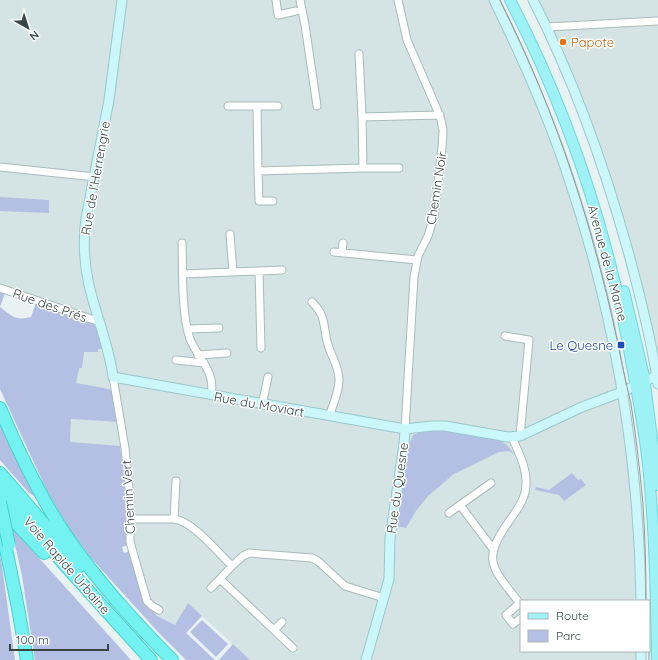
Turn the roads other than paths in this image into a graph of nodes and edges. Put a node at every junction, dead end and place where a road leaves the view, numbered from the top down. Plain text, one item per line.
1 (122, 0) edge
2 (276, 0) edge
3 (300, 0) edge
4 (398, 0) edge
5 (494, 0) edge
6 (510, 0) edge
7 (518, 0) edge
8 (533, 0) edge
9 (296, 11) dead end
10 (658, 21) edge
11 (547, 27) junction
12 (360, 54) dead end
13 (228, 106) dead end
14 (257, 106) junction
15 (278, 106) dead end
16 (317, 106) dead end
17 (440, 115) junction
18 (362, 116) junction
19 (0, 167) edge
20 (363, 168) junction
21 (399, 168) dead end
22 (258, 171) junction
23 (94, 177) junction
24 (273, 201) dead end
25 (230, 234) dead end
26 (182, 243) dead end
27 (343, 243) dead end
28 (334, 252) dead end
29 (342, 252) junction
30 (417, 260) junction
31 (282, 270) dead end
32 (259, 271) junction
33 (233, 272) junction
34 (183, 274) junction
35 (0, 288) edge
36 (312, 302) dead end
37 (100, 322) junction
38 (219, 328) dead end
39 (188, 329) junction
40 (505, 336) dead end
41 (261, 348) dead end
42 (227, 353) dead end
43 (198, 355) junction
44 (176, 360) dead end
45 (204, 363) junction
46 (113, 377) junction
47 (268, 377) dead end
48 (658, 378) edge
49 (640, 383) junction
50 (622, 392) junction
51 (211, 395) junction
52 (262, 405) junction
53 (0, 408) edge
54 (329, 416) junction
55 (405, 429) junction
56 (516, 436) junction
57 (0, 473) edge
58 (176, 481) dead end
59 (491, 482) dead end
60 (658, 485) edge
61 (0, 488) edge
62 (0, 502) edge
63 (460, 505) junction
64 (0, 506) edge
65 (449, 513) dead end
66 (130, 519) junction
67 (174, 519) junction
68 (0, 520) edge
69 (6, 543) junction
70 (493, 549) junction
71 (232, 566) junction
72 (220, 579) junction
73 (211, 588) dead end
74 (384, 598) junction
75 (641, 600) edge
76 (118, 603) junction
77 (520, 604) edge
78 (160, 610) dead end
79 (520, 619) edge
80 (282, 622) dead end
81 (274, 630) junction
82 (293, 648) dead end
83 (27, 660) edge
84 (31, 660) edge
85 (146, 660) edge
86 (151, 660) edge
87 (172, 660) edge
88 (366, 660) edge
89 (657, 660) edge

1 - 23 street, Rue de l'Herrengrie
2 - 9 street
3 - 16 street
4 - 17 street, Chemin Noir
5 - 50 street, Avenue de la Marne
6 - 49 main road, Avenue de la Marne
7 - 49 main road, Avenue de la Marne
8 - 11 street, Avenue de la Marne
10 - 11 street
11 - 48 street, Avenue de la Marne
12 - 18 street
13 - 14 street
14 - 15 street
14 - 22 street
17 - 18 street
17 - 30 street, Chemin Noir
18 - 20 street
19 - 23 street
20 - 21 street
20 - 22 street
22 - 24 street
23 - 37 street, Rue de l'Herrengrie
25 - 33 street
26 - 34 street
27 - 29 street
28 - 29 street
29 - 30 street
30 - 55 street, Chemin Noir
31 - 32 street
32 - 33 street
32 - 41 street
33 - 34 street
34 - 39 street
35 - 37 street, Rue des Prés
36 - 54 street
37 - 46 street, Rue de l'Herrengrie
38 - 39 street
39 - 43 street
40 - 56 street
42 - 43 street
43 - 45 street
44 - 45 street
45 - 51 street
46 - 51 street, Rue du Moviart
46 - 66 street, Chemin Vert
47 - 52 street
48 - 49 street
49 - 50 street
49 - 60 main road, Avenue de la Marne
49 - 89 main road, Avenue de la Marne
50 - 56 street
50 - 75 street, Avenue de la Marne
51 - 52 street, Rue du Moviart
52 - 54 street, Rue du Moviart
53 - 76 highway
54 - 55 street, Rue du Moviart
55 - 56 street, Rue du Quesne
55 - 74 street, Rue du Quesne
56 - 70 street
57 - 76 highway, Voie Rapide Urbaine
58 - 67 street
59 - 63 street
61 - 86 highway, Voie Rapide Urbaine
62 - 69 highway, bridge
63 - 65 street
63 - 70 street
64 - 85 highway
66 - 67 street
66 - 78 street, Chemin Vert
67 - 71 street
68 - 69 highway
69 - 83 highway
69 - 84 highway
70 - 77 street
71 - 72 street
71 - 74 street
72 - 73 street
72 - 81 street
74 - 88 street, Rue du Quesne
76 - 87 highway
77 - 79 street
80 - 81 street
81 - 82 street

